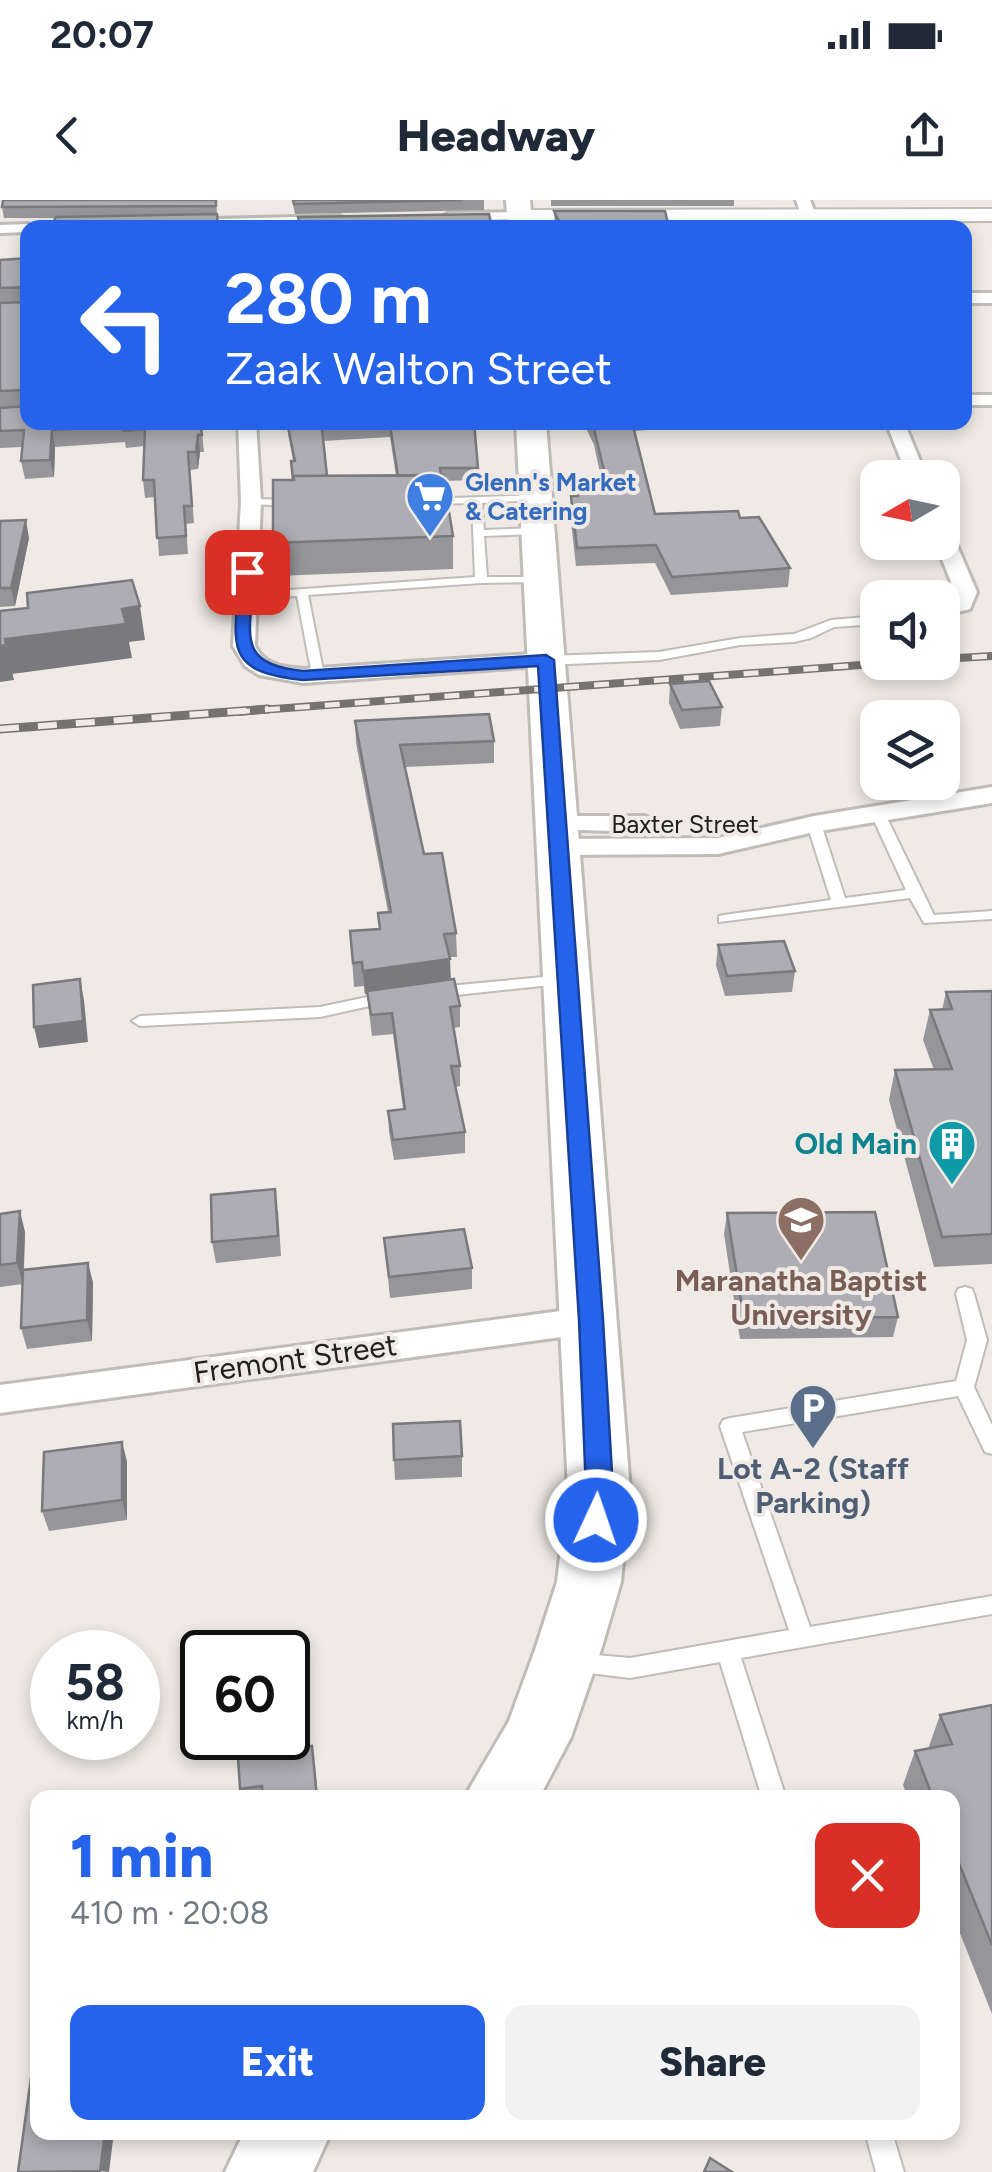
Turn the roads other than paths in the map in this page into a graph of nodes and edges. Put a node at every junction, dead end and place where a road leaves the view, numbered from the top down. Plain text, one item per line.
1 (519, 214) edge
2 (809, 214) edge
3 (992, 215) edge
4 (440, 218) edge
5 (247, 430) edge
6 (531, 430) edge
7 (898, 430) edge
8 (911, 460) edge
9 (536, 497) junction
10 (477, 500) junction
11 (407, 501) edge
12 (251, 502) junction
13 (316, 503) edge
14 (479, 533) junction
15 (540, 556) junction
16 (953, 560) edge
17 (481, 580) junction
18 (302, 594) junction
19 (246, 596) junction
20 (960, 599) edge
21 (860, 622) edge
22 (546, 660) junction
23 (318, 675) junction
24 (992, 796) edge
25 (878, 814) junction
26 (814, 824) junction
27 (556, 836) junction
28 (914, 893) junction
29 (839, 902) junction
30 (992, 914) edge
31 (724, 919) dead end
32 (566, 980) junction
33 (140, 1021) dead end
34 (965, 1294) dead end
35 (591, 1320) junction
36 (964, 1387) junction
37 (0, 1399) edge
38 (992, 1446) edge
39 (992, 1605) edge
40 (802, 1638) junction
41 (728, 1651) junction
42 (564, 1662) junction
43 (505, 1790) edge
44 (771, 1790) edge
45 (286, 2140) edge
46 (880, 2140) edge
47 (266, 2172) edge
48 (890, 2172) edge

1 - 2 main road
1 - 4 street
2 - 3 main road
5 - 12 street
6 - 9 main road
7 - 8 street
9 - 10 lane
9 - 15 main road
10 - 11 lane
10 - 14 lane
12 - 13 lane
12 - 19 street
14 - 15 lane
14 - 17 lane
15 - 17 lane
15 - 22 main road
16 - 20 street
17 - 18 lane
18 - 19 lane
18 - 23 lane
19 - 23 street
21 - 22 lane
22 - 23 street
22 - 27 main road
24 - 25 street, Baxter Street
25 - 26 street, Baxter Street
25 - 28 lane
26 - 27 street, Baxter Street
26 - 29 lane
27 - 32 main road
28 - 29 lane
28 - 30 lane
29 - 31 lane
32 - 33 lane
32 - 35 main road
34 - 36 lane
35 - 37 street, Fremont Street
35 - 42 main road
36 - 38 lane
36 - 40 lane
39 - 40 lane
40 - 41 lane
41 - 42 lane
41 - 44 lane
42 - 43 main road
45 - 47 main road
46 - 48 lane

